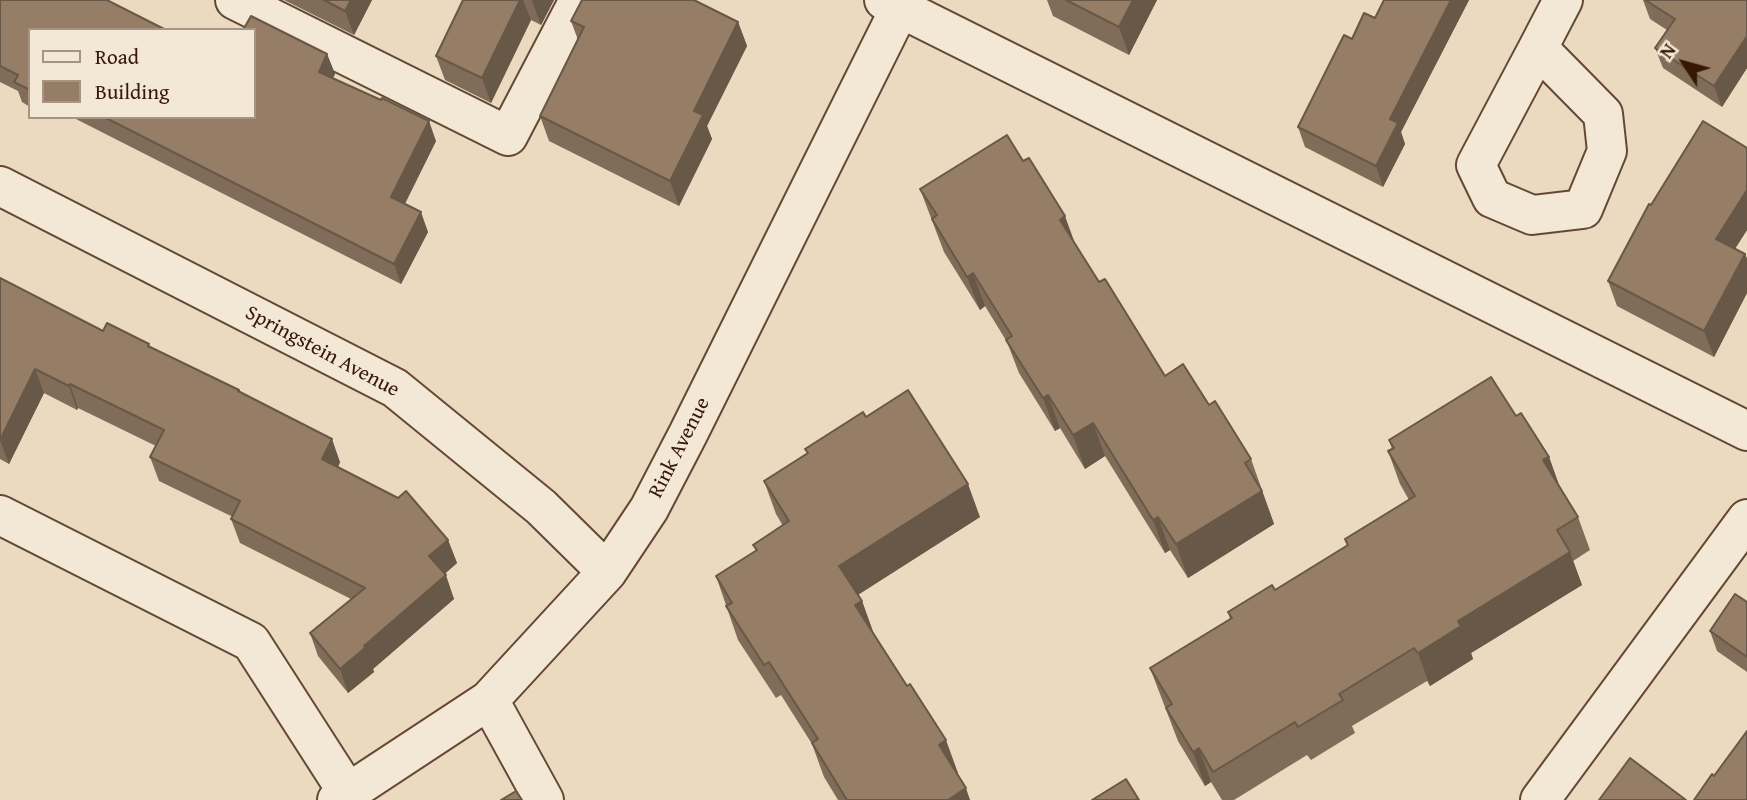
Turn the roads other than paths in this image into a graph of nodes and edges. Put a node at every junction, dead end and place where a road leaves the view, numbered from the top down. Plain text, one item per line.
1 (235, 0) edge
2 (579, 0) edge
3 (1563, 0) edge
4 (896, 2) edge
5 (1538, 48) dead end
6 (0, 186) edge
7 (1747, 431) edge
8 (0, 515) edge
9 (1747, 519) edge
10 (607, 572) junction
11 (489, 699) junction
12 (343, 797) edge
13 (544, 800) edge
14 (1540, 800) edge

1 - 2 street
3 - 5 street
4 - 7 street
4 - 10 street, Rink Avenue
6 - 10 street, Springstein Avenue
8 - 12 street
9 - 14 street
10 - 11 street, Rink Avenue
11 - 12 street, Rink Avenue
11 - 13 street

